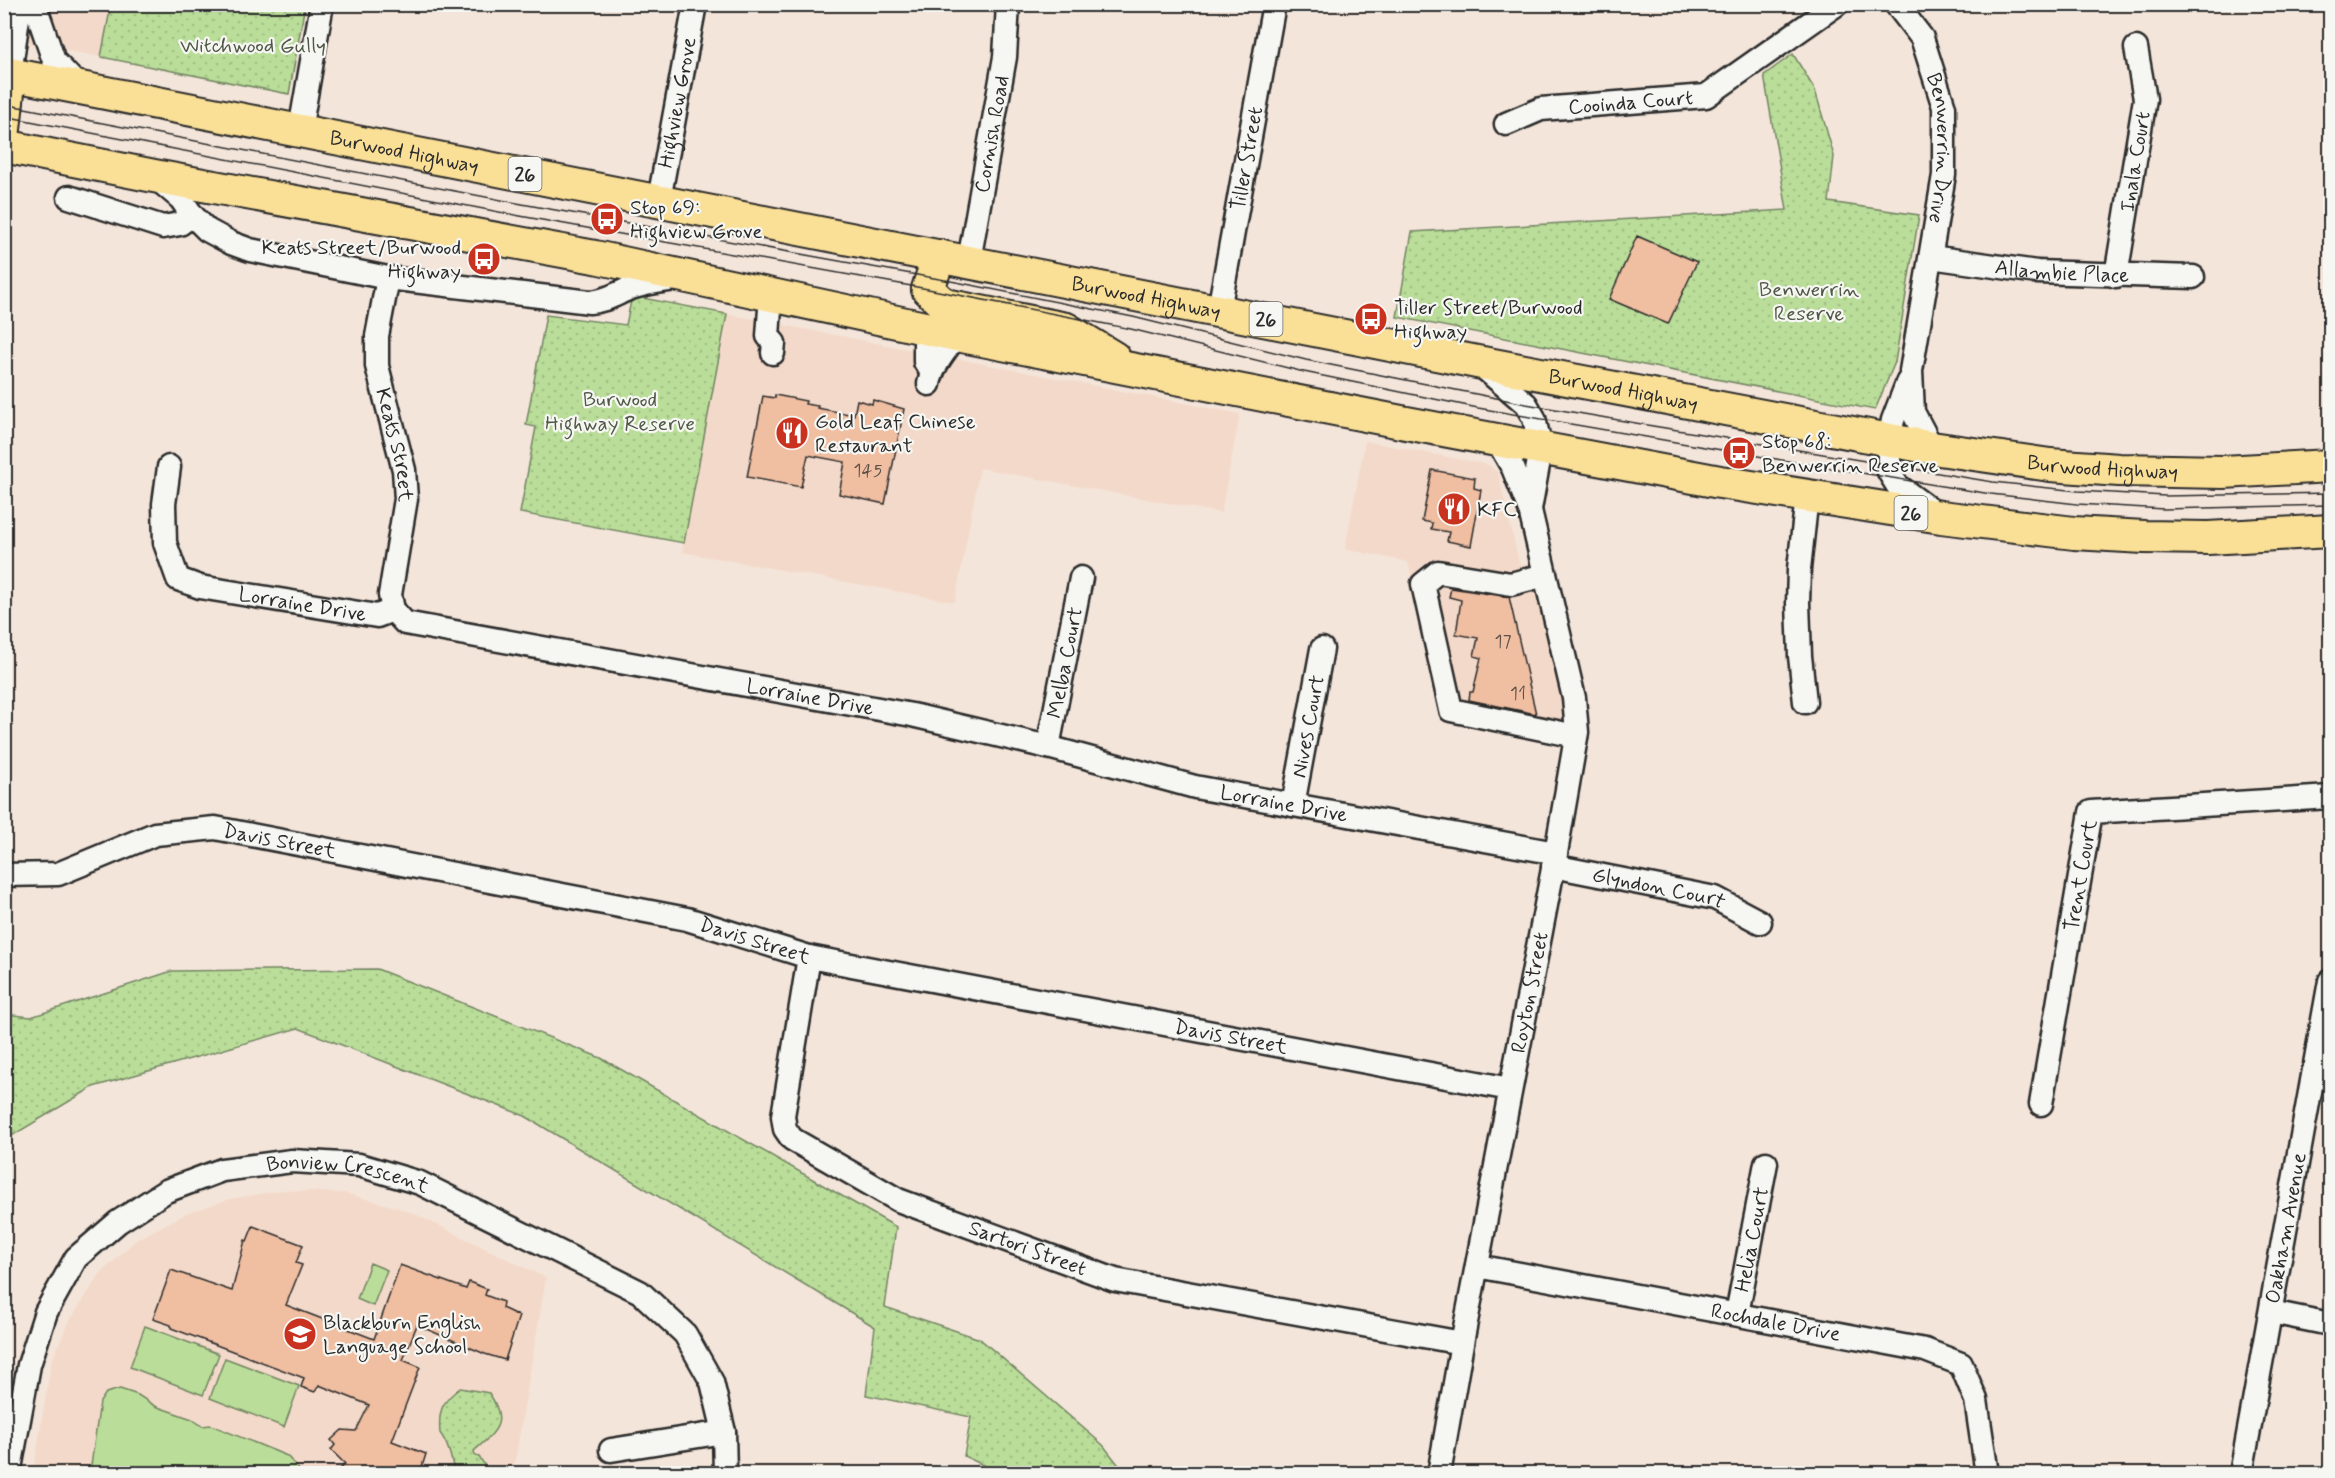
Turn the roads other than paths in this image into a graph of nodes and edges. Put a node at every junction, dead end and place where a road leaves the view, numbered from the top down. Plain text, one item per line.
1 (20, 4) edge
2 (32, 4) edge
3 (322, 4) edge
4 (695, 4) edge
5 (1008, 4) edge
6 (1274, 4) edge
7 (1837, 4) edge
8 (1896, 4) edge
9 (2136, 48) dead end
10 (7, 74) edge
11 (80, 88) junction
12 (1506, 124) dead end
13 (4, 129) edge
14 (300, 130) junction
15 (4, 146) edge
16 (154, 176) junction
17 (69, 197) dead end
18 (659, 200) junction
19 (192, 215) junction
20 (939, 256) junction
21 (1931, 256) junction
22 (969, 261) junction
23 (688, 276) junction
24 (2116, 276) junction
25 (2193, 277) dead end
26 (388, 278) junction
27 (771, 295) junction
28 (802, 302) junction
29 (1219, 310) junction
30 (925, 329) junction
31 (957, 335) junction
32 (1477, 362) junction
33 (1130, 368) junction
34 (1911, 371) junction
35 (1497, 440) junction
36 (1889, 440) junction
37 (1541, 448) junction
38 (1932, 448) junction
39 (2331, 466) edge
40 (169, 468) dead end
41 (1807, 496) junction
42 (1530, 510) junction
43 (1941, 517) junction
44 (2331, 531) edge
45 (1545, 575) junction
46 (1082, 578) dead end
47 (393, 610) junction
48 (1322, 649) dead end
49 (1805, 702) dead end
50 (1576, 736) junction
51 (1048, 747) junction
52 (2331, 797) edge
53 (1293, 805) junction
54 (1555, 860) junction
55 (4, 875) edge
56 (1760, 922) dead end
57 (809, 957) junction
58 (2331, 981) edge
59 (2324, 1053) edge
60 (1510, 1089) junction
61 (2041, 1104) dead end
62 (1766, 1163) dead end
63 (1477, 1266) junction
64 (2271, 1312) junction
65 (1737, 1314) junction
66 (2331, 1324) edge
67 (1462, 1343) junction
68 (724, 1432) junction
69 (611, 1450) dead end
70 (9, 1473) edge
71 (725, 1473) edge
72 (1439, 1473) edge
73 (1987, 1473) edge
74 (2241, 1473) edge

1 - 10 street
2 - 11 street
3 - 14 street
4 - 18 street, Highview Grove
5 - 22 street, Cornish Road
6 - 29 street, Tiller Street
7 - 12 street, Cooinda Court
8 - 21 street, Benwerrin Drive
9 - 24 street, Inala Court
10 - 11 highway, Burwood Highway / 26
10 - 13 highway
11 - 14 highway, Burwood Highway / 26
14 - 18 highway, Burwood Highway / 26
15 - 16 highway, 26
16 - 19 street
16 - 23 highway, 26
17 - 19 street
18 - 20 highway, Burwood Highway / 26
19 - 26 street
20 - 22 highway, Burwood Highway / 26
20 - 33 highway
21 - 24 street, Allambie Place
21 - 34 street, Benwerrin Drive
22 - 29 highway, Burwood Highway / 26
23 - 26 street
23 - 27 highway, 26
24 - 25 street, Allambie Place
26 - 47 street, Keats Street
27 - 28 highway, 26
27 - 28 street
28 - 30 highway, 26
29 - 32 highway, Burwood Highway / 26
30 - 31 highway, 26
30 - 31 street
31 - 33 highway, 26
32 - 36 highway, Burwood Highway / 26
32 - 37 street, Royton Street
33 - 35 highway, 26
34 - 36 street, Benwerrin Drive
34 - 38 street, Benwerrin Drive
35 - 37 highway, 26
35 - 42 street, Royton Street
36 - 38 highway, Burwood Highway / 26
36 - 43 street, Benwerrin Drive
37 - 41 highway, 26
37 - 42 street, Royton Street
38 - 39 highway, Burwood Highway / 26
40 - 47 street, Lorraine Drive
41 - 43 highway, 26
41 - 49 street
42 - 45 street, Royton Street
43 - 44 highway, 26
45 - 50 street, Royton Street
45 - 50 street
46 - 51 street, Melba Court
47 - 51 street, Lorraine Drive
48 - 53 street, Nives Court
50 - 54 street, Royton Street
51 - 53 street, Lorraine Drive
52 - 61 street, Trent Court
53 - 54 street, Lorraine Drive
54 - 56 street, Glyndon Court
54 - 60 street, Royton Street
55 - 57 street, Davis Street
57 - 60 street, Davis Street
57 - 67 street, Sartori Street
58 - 59 street, Oakham Avenue
59 - 64 street, Oakham Avenue
60 - 63 street, Royton Street
62 - 65 street, Helia Court
63 - 65 street, Rochdale Drive
63 - 67 street, Royton Street
64 - 66 street
64 - 74 street, Oakham Avenue
65 - 73 street, Rochdale Drive
67 - 72 street, Royton Street
68 - 69 street
68 - 70 street, Bonview Crescent
68 - 71 street, Bonview Crescent

